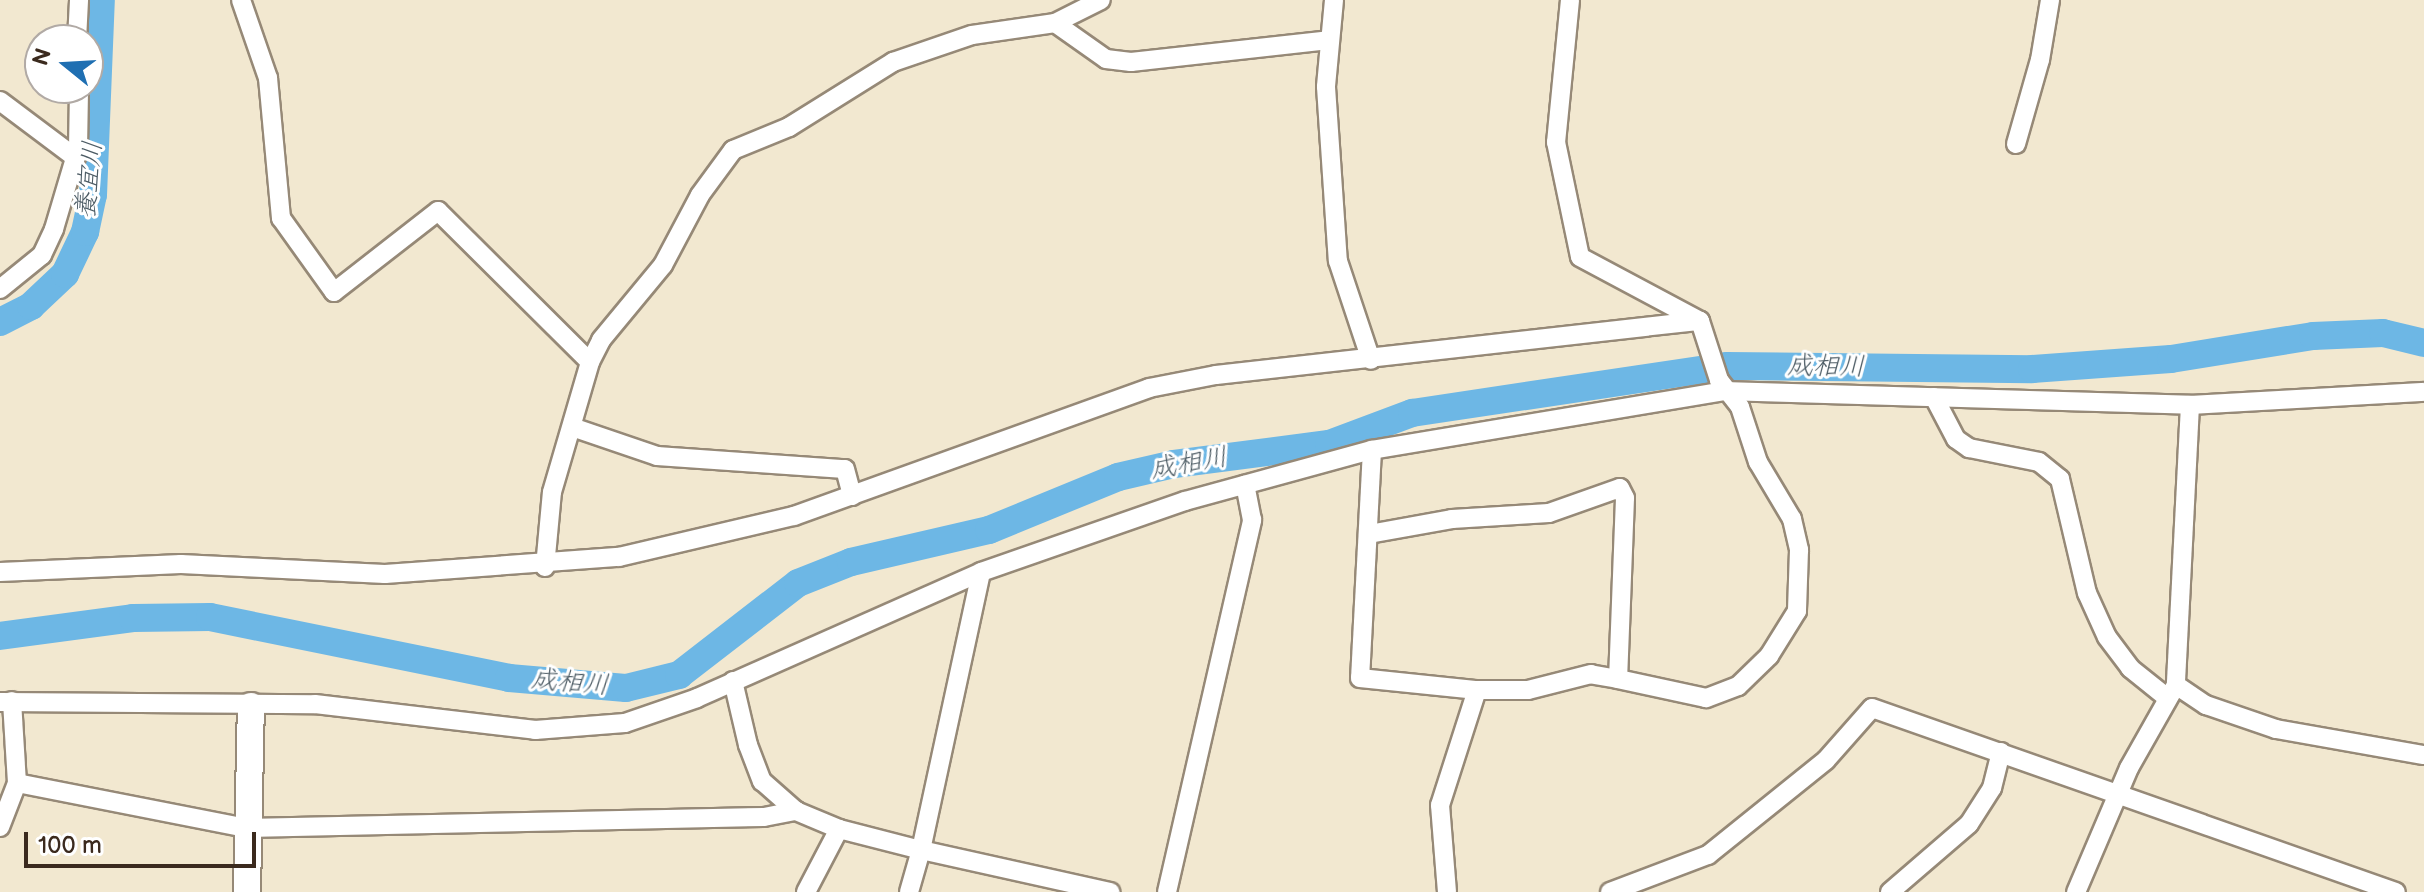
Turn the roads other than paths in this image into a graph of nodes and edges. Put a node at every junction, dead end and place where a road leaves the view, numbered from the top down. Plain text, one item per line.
1 (79, 0) edge
2 (241, 0) edge
3 (1101, 0) edge
4 (1334, 0) edge
5 (1570, 0) edge
6 (2050, 0) edge
7 (1055, 23) junction
8 (78, 24) edge
9 (1329, 40) junction
10 (0, 101) edge
11 (78, 104) edge
12 (2016, 144) dead end
13 (76, 158) junction
14 (0, 289) edge
15 (1702, 329) junction
16 (1371, 360) junction
17 (590, 362) junction
18 (1722, 385) junction
19 (2424, 392) edge
20 (1934, 397) junction
21 (2190, 405) junction
22 (572, 427) junction
23 (1372, 450) junction
24 (1245, 485) junction
25 (852, 496) junction
26 (1369, 534) junction
27 (545, 567) junction
28 (0, 572) edge
29 (981, 572) junction
30 (1618, 679) junction
31 (733, 681) junction
32 (1477, 690) junction
33 (2171, 690) junction
34 (6, 702) edge
35 (251, 706) junction
36 (2001, 752) junction
37 (2424, 755) edge
38 (10, 792) edge
39 (2118, 792) junction
40 (796, 811) junction
41 (0, 827) edge
42 (246, 828) junction
43 (839, 829) junction
44 (921, 850) junction
45 (247, 892) edge
46 (806, 892) edge
47 (909, 892) edge
48 (1110, 892) edge
49 (1167, 892) edge
50 (1447, 892) edge
51 (1610, 892) edge
52 (1890, 892) edge
53 (2076, 892) edge
54 (2396, 892) edge

1 - 8 street
2 - 17 street
3 - 7 street
4 - 9 street
5 - 15 street
6 - 12 street
7 - 9 street
7 - 17 street
9 - 16 street
10 - 13 street
11 - 13 street
13 - 14 street
15 - 16 street
15 - 18 street
16 - 25 street
17 - 22 street
18 - 20 street
18 - 23 street
18 - 30 street
19 - 21 street
20 - 21 street
20 - 33 street
21 - 33 street
22 - 25 street
22 - 27 street
23 - 24 street
23 - 26 street
24 - 29 street
24 - 49 street
25 - 27 street
26 - 30 street
26 - 32 street
27 - 28 street
29 - 31 street
29 - 44 street
30 - 32 street
31 - 35 street
31 - 40 street
32 - 50 street
33 - 37 street
33 - 39 street
34 - 35 street
34 - 38 street
35 - 42 street
36 - 39 street
36 - 51 street
36 - 52 street
38 - 41 street
38 - 42 street
39 - 53 street
39 - 54 street
40 - 42 street
40 - 43 street
42 - 45 street
43 - 44 street
43 - 46 street
44 - 47 street
44 - 48 street

